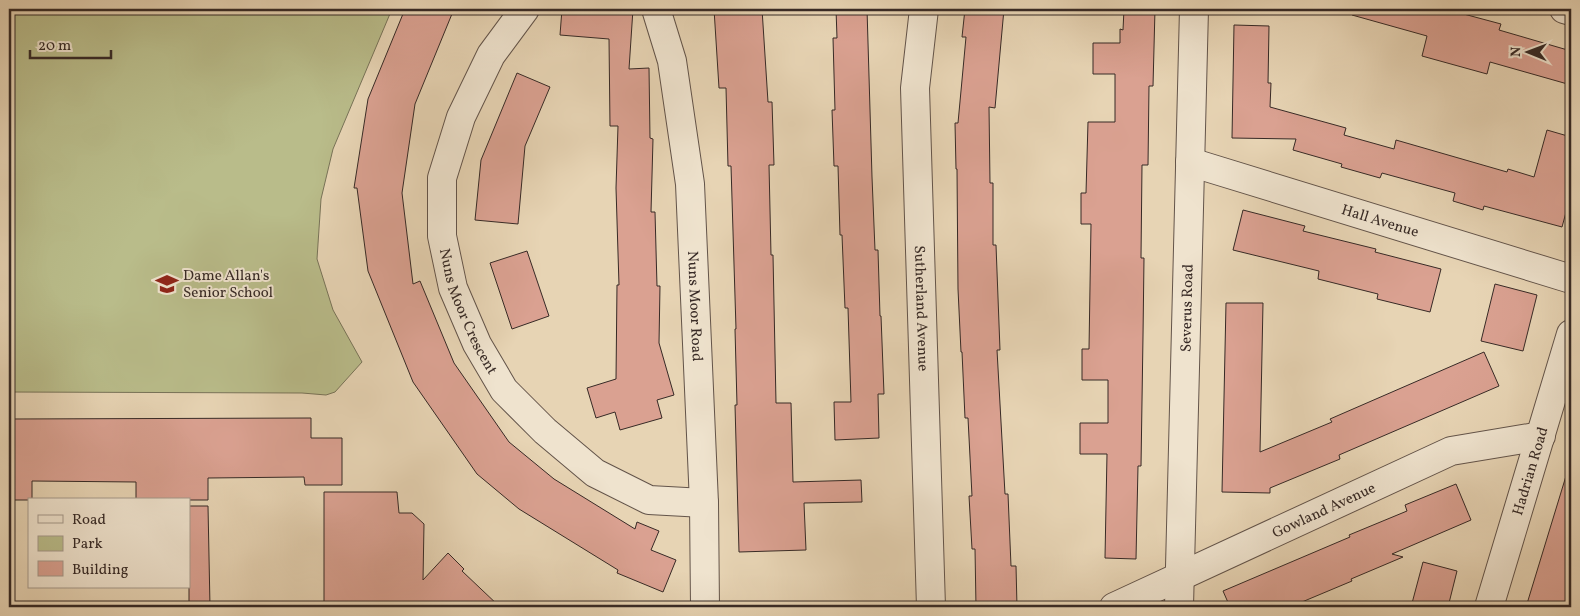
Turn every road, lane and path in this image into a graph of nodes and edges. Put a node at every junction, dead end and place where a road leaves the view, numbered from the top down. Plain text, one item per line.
1 (525, 9) edge
2 (656, 9) edge
3 (924, 9) edge
4 (1194, 9) edge
5 (1564, 9) edge
6 (1571, 11) edge
7 (1190, 162) junction
8 (1571, 279) edge
9 (1571, 334) edge
10 (1541, 436) junction
11 (704, 504) junction
12 (1181, 576) junction
13 (705, 607) edge
14 (931, 607) edge
15 (1114, 607) edge
16 (1179, 607) edge
17 (1489, 607) edge

1 - 11 street, Nuns Moor Crescent
2 - 11 street, Nuns Moor Road
3 - 14 street, Sutherland Avenue
4 - 7 street, Severus Road
5 - 6 street
7 - 8 street, Hall Avenue
7 - 12 street, Severus Road
9 - 10 street, Hadrian Road
10 - 12 street, Gowland Avenue
10 - 17 street, Hadrian Road
11 - 13 street, Nuns Moor Road
12 - 15 street, Gowland Avenue
12 - 16 street, Severus Road

